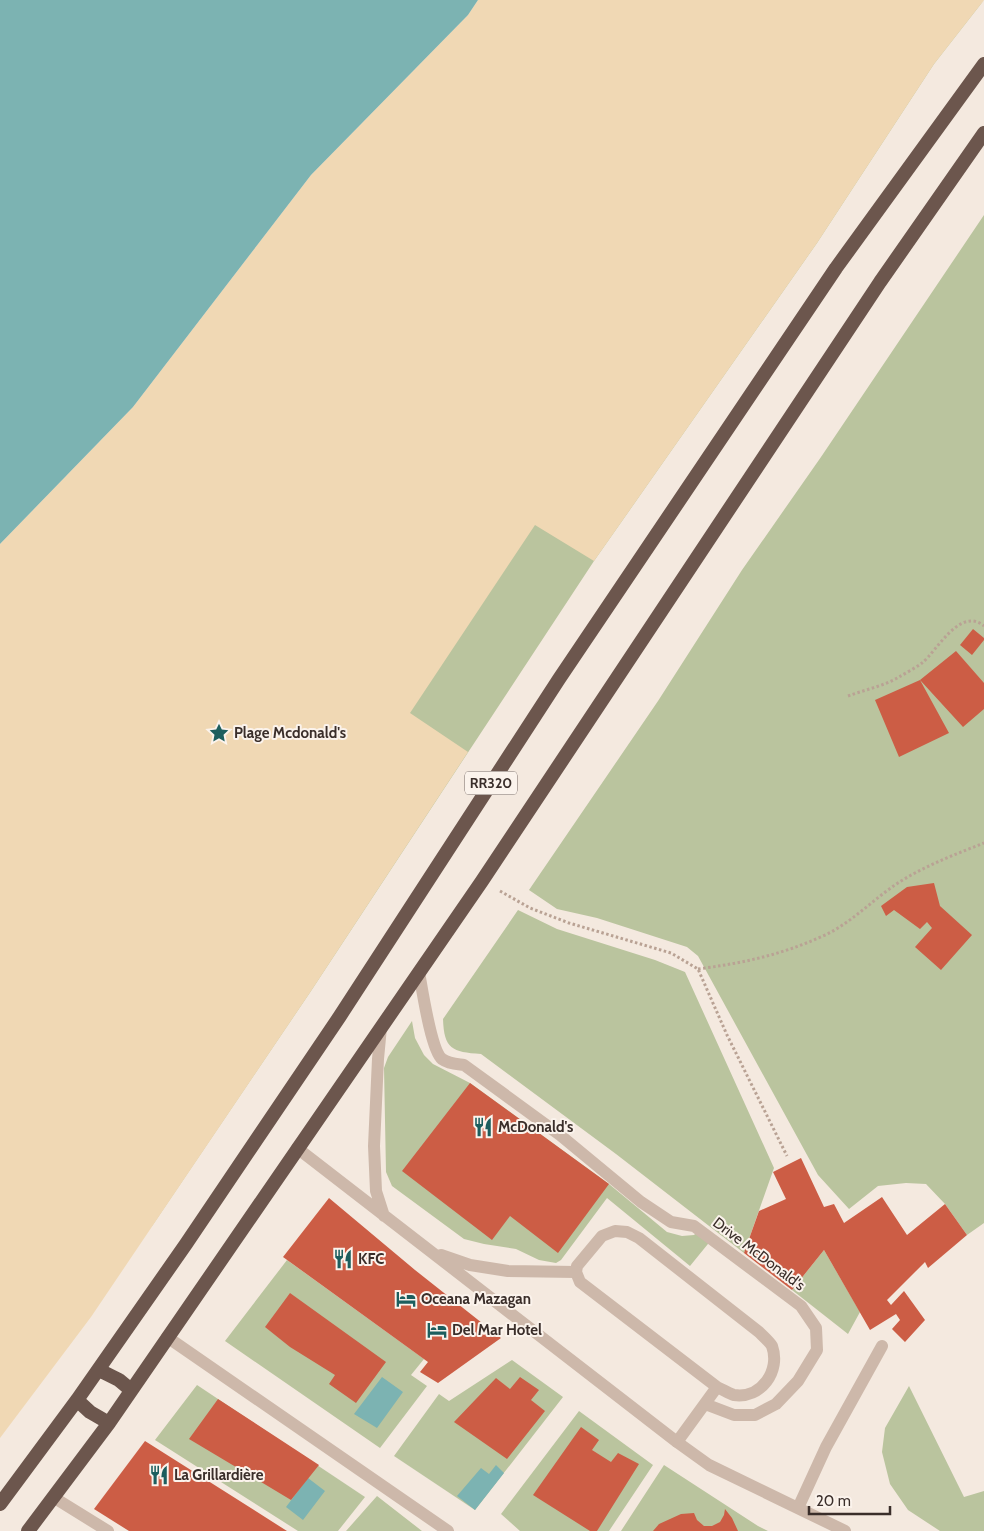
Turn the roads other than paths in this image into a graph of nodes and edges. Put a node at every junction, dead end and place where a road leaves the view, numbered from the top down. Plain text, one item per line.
1 (984, 64) edge
2 (984, 133) edge
3 (419, 972) junction
4 (381, 1027) junction
5 (297, 1148) junction
6 (384, 1216) junction
7 (431, 1252) junction
8 (576, 1272) junction
9 (167, 1337) junction
10 (882, 1346) dead end
11 (99, 1370) junction
12 (717, 1387) junction
13 (131, 1390) junction
14 (77, 1400) junction
15 (705, 1404) junction
16 (109, 1423) junction
17 (677, 1442) junction
18 (53, 1497) junction
19 (0, 1504) edge
20 (798, 1508) junction
21 (28, 1531) edge
22 (108, 1531) edge
23 (448, 1531) edge
24 (844, 1531) edge

1 - 11 highway, RR320
2 - 3 highway, RR320
3 - 4 highway, RR320
3 - 15 street, Drive McDonald's
4 - 5 highway, RR320
4 - 6 street
5 - 6 street
5 - 9 highway, RR320
6 - 7 street
7 - 8 street
7 - 17 street
8 - 12 street
8 - 12 street
9 - 13 highway, RR320
9 - 23 street
10 - 20 street
11 - 13 highway
11 - 14 highway, RR320
12 - 15 street
13 - 16 highway, RR320
14 - 16 highway
14 - 19 highway, RR320
15 - 17 street
16 - 18 highway, RR320
17 - 20 street
18 - 21 highway, RR320
18 - 22 street
20 - 24 street

